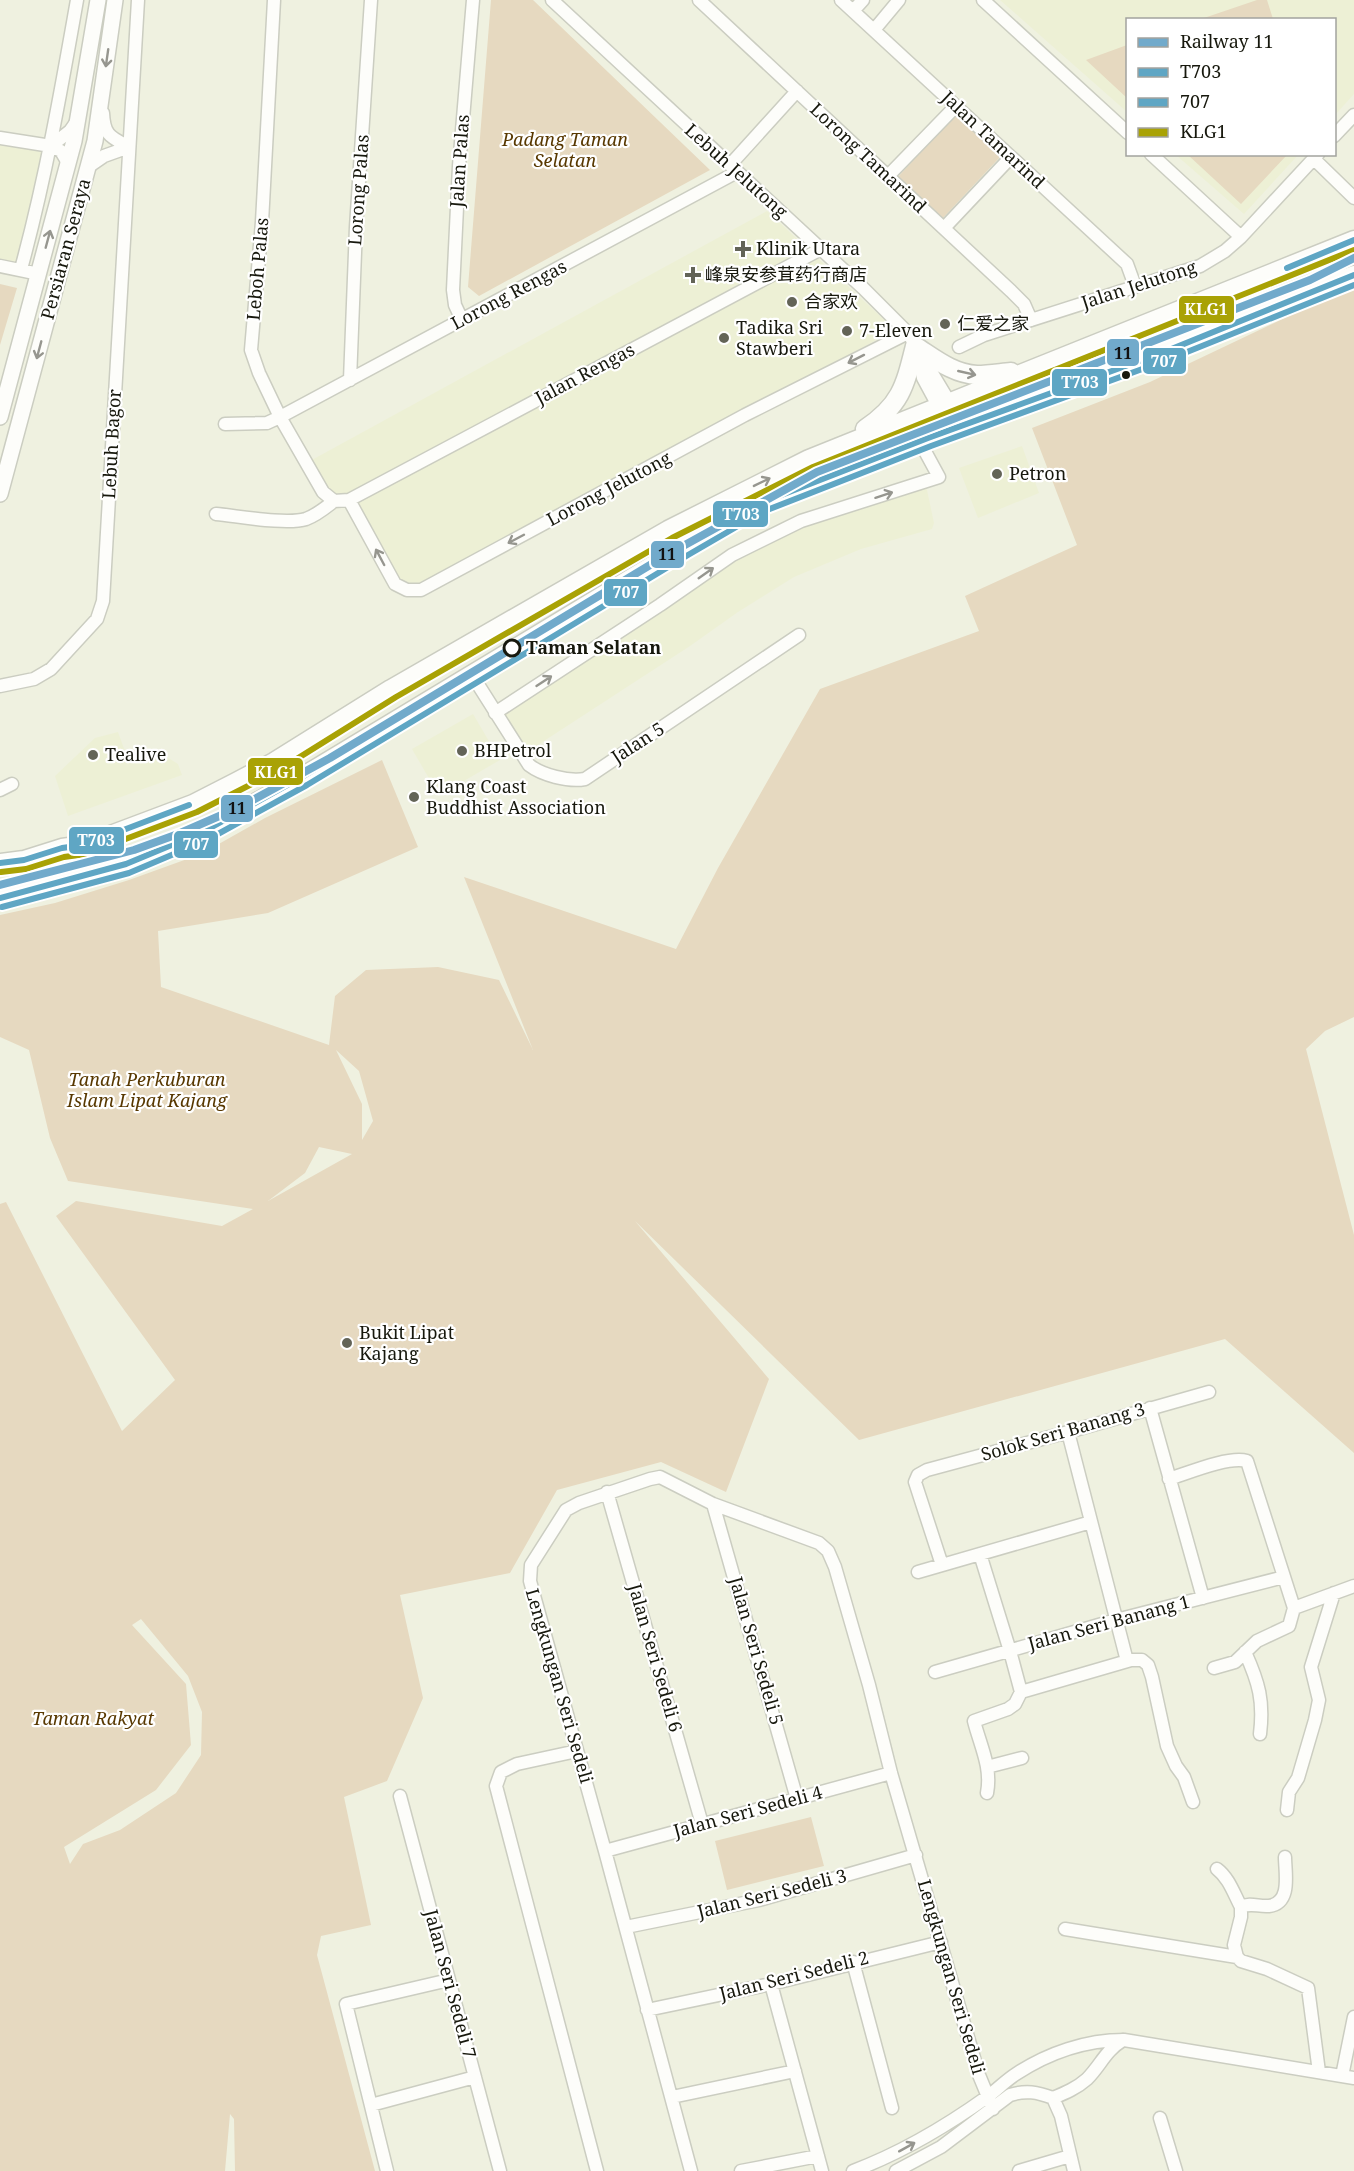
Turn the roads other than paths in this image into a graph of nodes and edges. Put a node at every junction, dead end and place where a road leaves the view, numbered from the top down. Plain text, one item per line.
1 (77, 0) edge
2 (98, 0) edge
3 (115, 0) edge
4 (138, 0) edge
5 (274, 0) edge
6 (371, 0) edge
7 (473, 0) edge
8 (552, 0) edge
9 (699, 0) edge
10 (841, 0) edge
11 (863, 0) edge
12 (899, 0) edge
13 (983, 0) edge
14 (853, 11) junction
15 (874, 30) junction
16 (797, 91) junction
17 (102, 98) junction
18 (956, 106) junction
19 (1354, 115) edge
20 (77, 121) junction
21 (1126, 131) edge
22 (1336, 135) edge
23 (0, 138) edge
24 (51, 146) junction
25 (129, 147) junction
26 (1011, 156) junction
27 (1153, 156) edge
28 (1316, 157) edge
29 (68, 163) junction
30 (88, 167) junction
31 (734, 169) junction
32 (888, 176) junction
33 (1354, 198) edge
34 (944, 228) junction
35 (1241, 237) junction
36 (1354, 240) edge
37 (821, 249) junction
38 (0, 266) edge
39 (21, 269) junction
40 (39, 274) junction
41 (1354, 275) edge
42 (1135, 286) junction
43 (462, 320) junction
44 (1031, 320) junction
45 (912, 340) junction
46 (960, 347) dead end
47 (1025, 372) junction
48 (350, 380) junction
49 (944, 406) junction
50 (995, 415) junction
51 (0, 417) edge
52 (280, 417) junction
53 (225, 424) dead end
54 (924, 440) junction
55 (809, 459) junction
56 (0, 494) edge
57 (349, 500) junction
58 (334, 501) junction
59 (216, 514) dead end
60 (799, 635) dead end
61 (472, 675) junction
62 (0, 686) edge
63 (495, 712) junction
64 (12, 784) dead end
65 (0, 790) edge
66 (0, 856) edge
67 (24, 860) junction
68 (0, 863) edge
69 (0, 898) edge
70 (1209, 1392) dead end
71 (1149, 1408) junction
72 (1068, 1432) junction
73 (1169, 1479) junction
74 (607, 1492) junction
75 (713, 1504) junction
76 (1091, 1522) junction
77 (980, 1554) junction
78 (942, 1565) junction
79 (918, 1572) dead end
80 (1284, 1577) junction
81 (1354, 1586) edge
82 (1334, 1593) junction
83 (1203, 1598) junction
84 (1294, 1608) junction
85 (1116, 1620) junction
86 (1010, 1651) junction
87 (1245, 1652) junction
88 (1127, 1661) junction
89 (1214, 1668) dead end
90 (935, 1672) dead end
91 (1021, 1692) junction
92 (1260, 1734) dead end
93 (577, 1751) junction
94 (1022, 1758) dead end
95 (987, 1767) junction
96 (891, 1773) junction
97 (987, 1793) dead end
98 (400, 1796) dead end
99 (797, 1799) junction
100 (1192, 1802) dead end
101 (1287, 1810) dead end
102 (702, 1824) junction
103 (605, 1851) junction
104 (916, 1855) junction
105 (1285, 1857) dead end
106 (1216, 1869) dead end
107 (1241, 1907) junction
108 (626, 1927) junction
109 (1065, 1929) dead end
110 (941, 1942) junction
111 (1238, 1957) junction
112 (853, 1962) junction
113 (449, 1980) junction
114 (771, 1984) junction
115 (648, 2010) junction
116 (1354, 2019) edge
117 (1124, 2040) junction
118 (795, 2071) junction
119 (1319, 2072) junction
120 (475, 2077) junction
121 (1348, 2077) edge
122 (672, 2097) junction
123 (987, 2097) junction
124 (1053, 2098) junction
125 (371, 2105) junction
126 (892, 2108) dead end
127 (993, 2109) junction
128 (1160, 2118) dead end
129 (818, 2156) junction
130 (1070, 2157) junction
131 (387, 2171) edge
132 (500, 2171) edge
133 (597, 2171) edge
134 (691, 2171) edge
135 (741, 2171) edge
136 (822, 2171) edge
137 (854, 2171) edge
138 (897, 2171) edge
139 (1019, 2171) edge
140 (1074, 2171) edge
141 (1176, 2171) edge

1 - 24 street
2 - 20 main road, Persiaran Seraya
3 -> 17 main road, Persiaran Seraya
4 - 25 street, Lebuh Bagor
5 - 52 street, Leboh Palas
6 - 48 street, Lorong Palas
7 - 43 street, Jalan Palas
8 - 31 street, Lebuh Jelutong
9 - 16 street, Lorong Tamarind
10 - 14 street, Jalan Tamarind
11 - 14 street
12 - 15 street
13 - 21 street
14 - 15 street, Jalan Tamarind
15 - 18 street, Jalan Tamarind
16 - 31 street, Lorong Rengas
16 - 32 street, Lorong Tamarind
17 - 25 street
17 - 30 main road, Persiaran Seraya
18 - 26 street, Jalan Tamarind
18 - 32 street
19 - 22 street
20 - 24 street
20 - 29 main road, Persiaran Seraya
23 - 24 street
24 - 29 street
24 - 39 street
25 - 30 street
25 - 62 street, Lebuh Bagor
26 - 34 street
26 - 42 street, Jalan Tamarind
27 - 35 street
28 - 33 street
28 - 35 street, Jalan Jelutong
40 -> 29 main road, Persiaran Seraya
30 -> 56 main road, Persiaran Seraya
31 - 37 street, Lebuh Jelutong
31 - 43 street, Lorong Rengas
32 - 34 street, Lorong Tamarind
34 - 44 street, Lorong Tamarind
35 - 42 street, Jalan Jelutong
36 - 47 highway
37 - 45 street, Lebuh Jelutong
37 - 57 street, Jalan Rengas
38 - 39 street
39 - 40 street
40 - 51 main road, Persiaran Seraya
41 - 50 highway
42 - 44 street, Jalan Jelutong
43 - 48 street, Lorong Rengas
44 - 46 street, Jalan Jelutong
45 -> 47 highway
45 - 49 street, Lebuh Jelutong
45 - 55 highway
45 -> 57 street, Lorong Jelutong
47 - 49 highway
48 - 52 street, Lorong Rengas
49 - 50 street
49 - 54 street
49 - 55 highway
50 - 54 highway
52 - 53 street, Lorong Rengas
52 - 58 street, Leboh Palas
54 - 61 highway
63 -> 54 street
67 -> 55 highway
57 - 58 street
58 - 59 street
60 - 63 street, Jalan 5
61 - 63 street, Jalan 5
61 - 69 highway
64 - 65 street
66 - 67 highway
67 - 68 highway
70 - 71 street, Solok Seri Banang 3
71 - 72 street, Solok Seri Banang 3
71 - 73 street
72 - 76 street
72 - 78 street, Solok Seri Banang 3
73 - 80 street
73 - 83 street
74 - 75 street, Lengkungan Seri Sedeli
74 - 93 street, Lengkungan Seri Sedeli
74 - 102 street, Jalan Seri Sedeli 6
75 - 96 street, Lengkungan Seri Sedeli
75 - 99 street, Jalan Seri Sedeli 5
76 - 77 street
76 - 85 street
77 - 78 street
77 - 86 street
78 - 79 street
80 - 83 street, Jalan Seri Banang 1
80 - 84 street
81 - 82 street
82 - 84 street
82 - 101 street
83 - 85 street, Jalan Seri Banang 1
84 - 87 street
85 - 86 street, Jalan Seri Banang 1
85 - 88 street
86 - 90 street, Jalan Seri Banang 1
86 - 91 street
87 - 89 street
87 - 92 street
88 - 91 street
88 - 100 street
91 - 95 street
93 - 103 street, Lengkungan Seri Sedeli
93 - 133 street
94 - 95 street
95 - 97 street
96 - 99 street, Jalan Seri Sedeli 4
96 - 104 street, Lengkungan Seri Sedeli
98 - 113 street, Jalan Seri Sedeli 7
99 - 102 street, Jalan Seri Sedeli 4
102 - 103 street, Jalan Seri Sedeli 4
103 - 108 street, Lengkungan Seri Sedeli
104 - 108 street, Jalan Seri Sedeli 3
104 - 110 street, Lengkungan Seri Sedeli
105 - 107 street
106 - 107 street
107 - 111 street
108 - 115 street, Lengkungan Seri Sedeli
109 - 111 street
110 - 112 street, Jalan Seri Sedeli 2
110 - 123 street, Lengkungan Seri Sedeli
111 - 119 street
112 - 114 street, Jalan Seri Sedeli 2
112 - 126 street
113 - 120 street, Jalan Seri Sedeli 7
113 - 125 street
114 - 115 street, Jalan Seri Sedeli 2
114 - 118 street
115 - 122 street, Lengkungan Seri Sedeli
116 - 121 street
117 - 119 street
117 - 123 street
117 - 124 street
118 - 122 street
118 - 129 street
119 - 121 street
120 - 125 street
120 - 132 street, Jalan Seri Sedeli 7
122 - 134 street, Lengkungan Seri Sedeli
123 - 127 street, Lengkungan Seri Sedeli
137 -> 123 street
124 - 127 street
124 - 130 street
125 - 131 street
127 - 138 street
128 - 141 street
129 - 135 street
129 - 136 street
130 - 139 street
130 - 140 street

